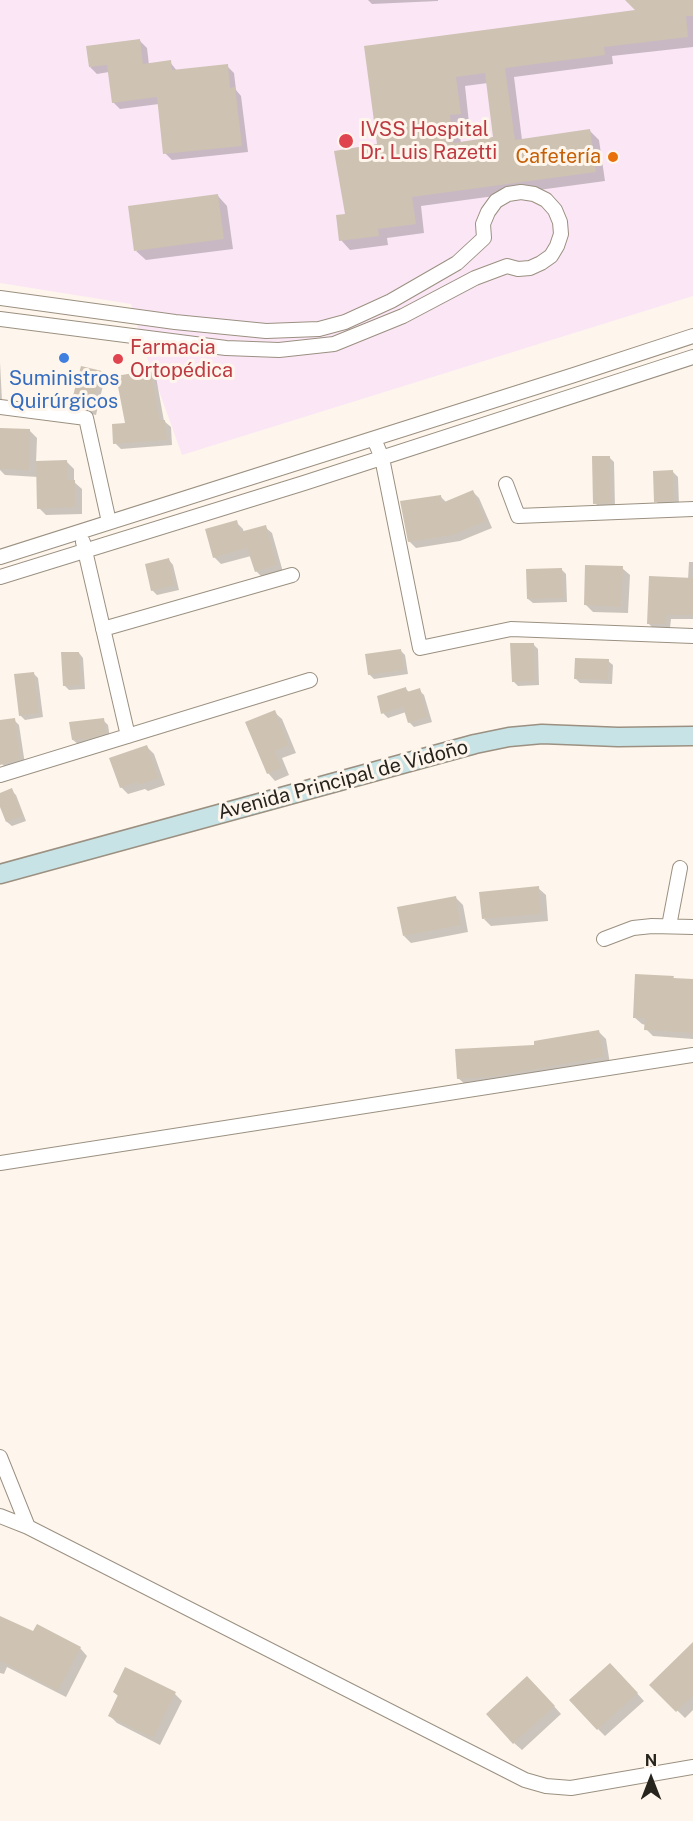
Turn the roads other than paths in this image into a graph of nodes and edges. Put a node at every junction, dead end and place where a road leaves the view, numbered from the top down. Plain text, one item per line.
1 (0, 298) edge
2 (0, 319) edge
3 (693, 336) edge
4 (693, 357) edge
5 (0, 406) edge
6 (374, 438) junction
7 (382, 458) junction
8 (506, 484) dead end
9 (693, 509) edge
10 (109, 522) junction
11 (81, 531) junction
12 (86, 551) junction
13 (0, 557) edge
14 (292, 575) dead end
15 (0, 578) edge
16 (103, 629) junction
17 (693, 636) edge
18 (310, 681) dead end
19 (128, 736) junction
20 (693, 736) edge
21 (0, 775) edge
22 (680, 868) dead end
23 (0, 874) edge
24 (669, 926) junction
25 (693, 927) edge
26 (604, 939) dead end
27 (693, 1055) edge
28 (0, 1163) edge
29 (0, 1457) edge
30 (0, 1516) edge
31 (28, 1527) junction
32 (693, 1767) edge

1 - 2 street
3 - 6 street
4 - 7 street
5 - 10 street
6 - 7 street
6 - 10 street
7 - 12 street
7 - 17 street
8 - 9 street
10 - 11 street
11 - 12 street
11 - 13 street
12 - 15 street
12 - 16 street
14 - 16 street
16 - 19 street
18 - 19 street
19 - 21 street
20 - 23 main road, Avenida Principal de Vidoño
22 - 24 street
24 - 25 street
24 - 26 street
27 - 28 street
29 - 31 street
30 - 31 street
31 - 32 street

